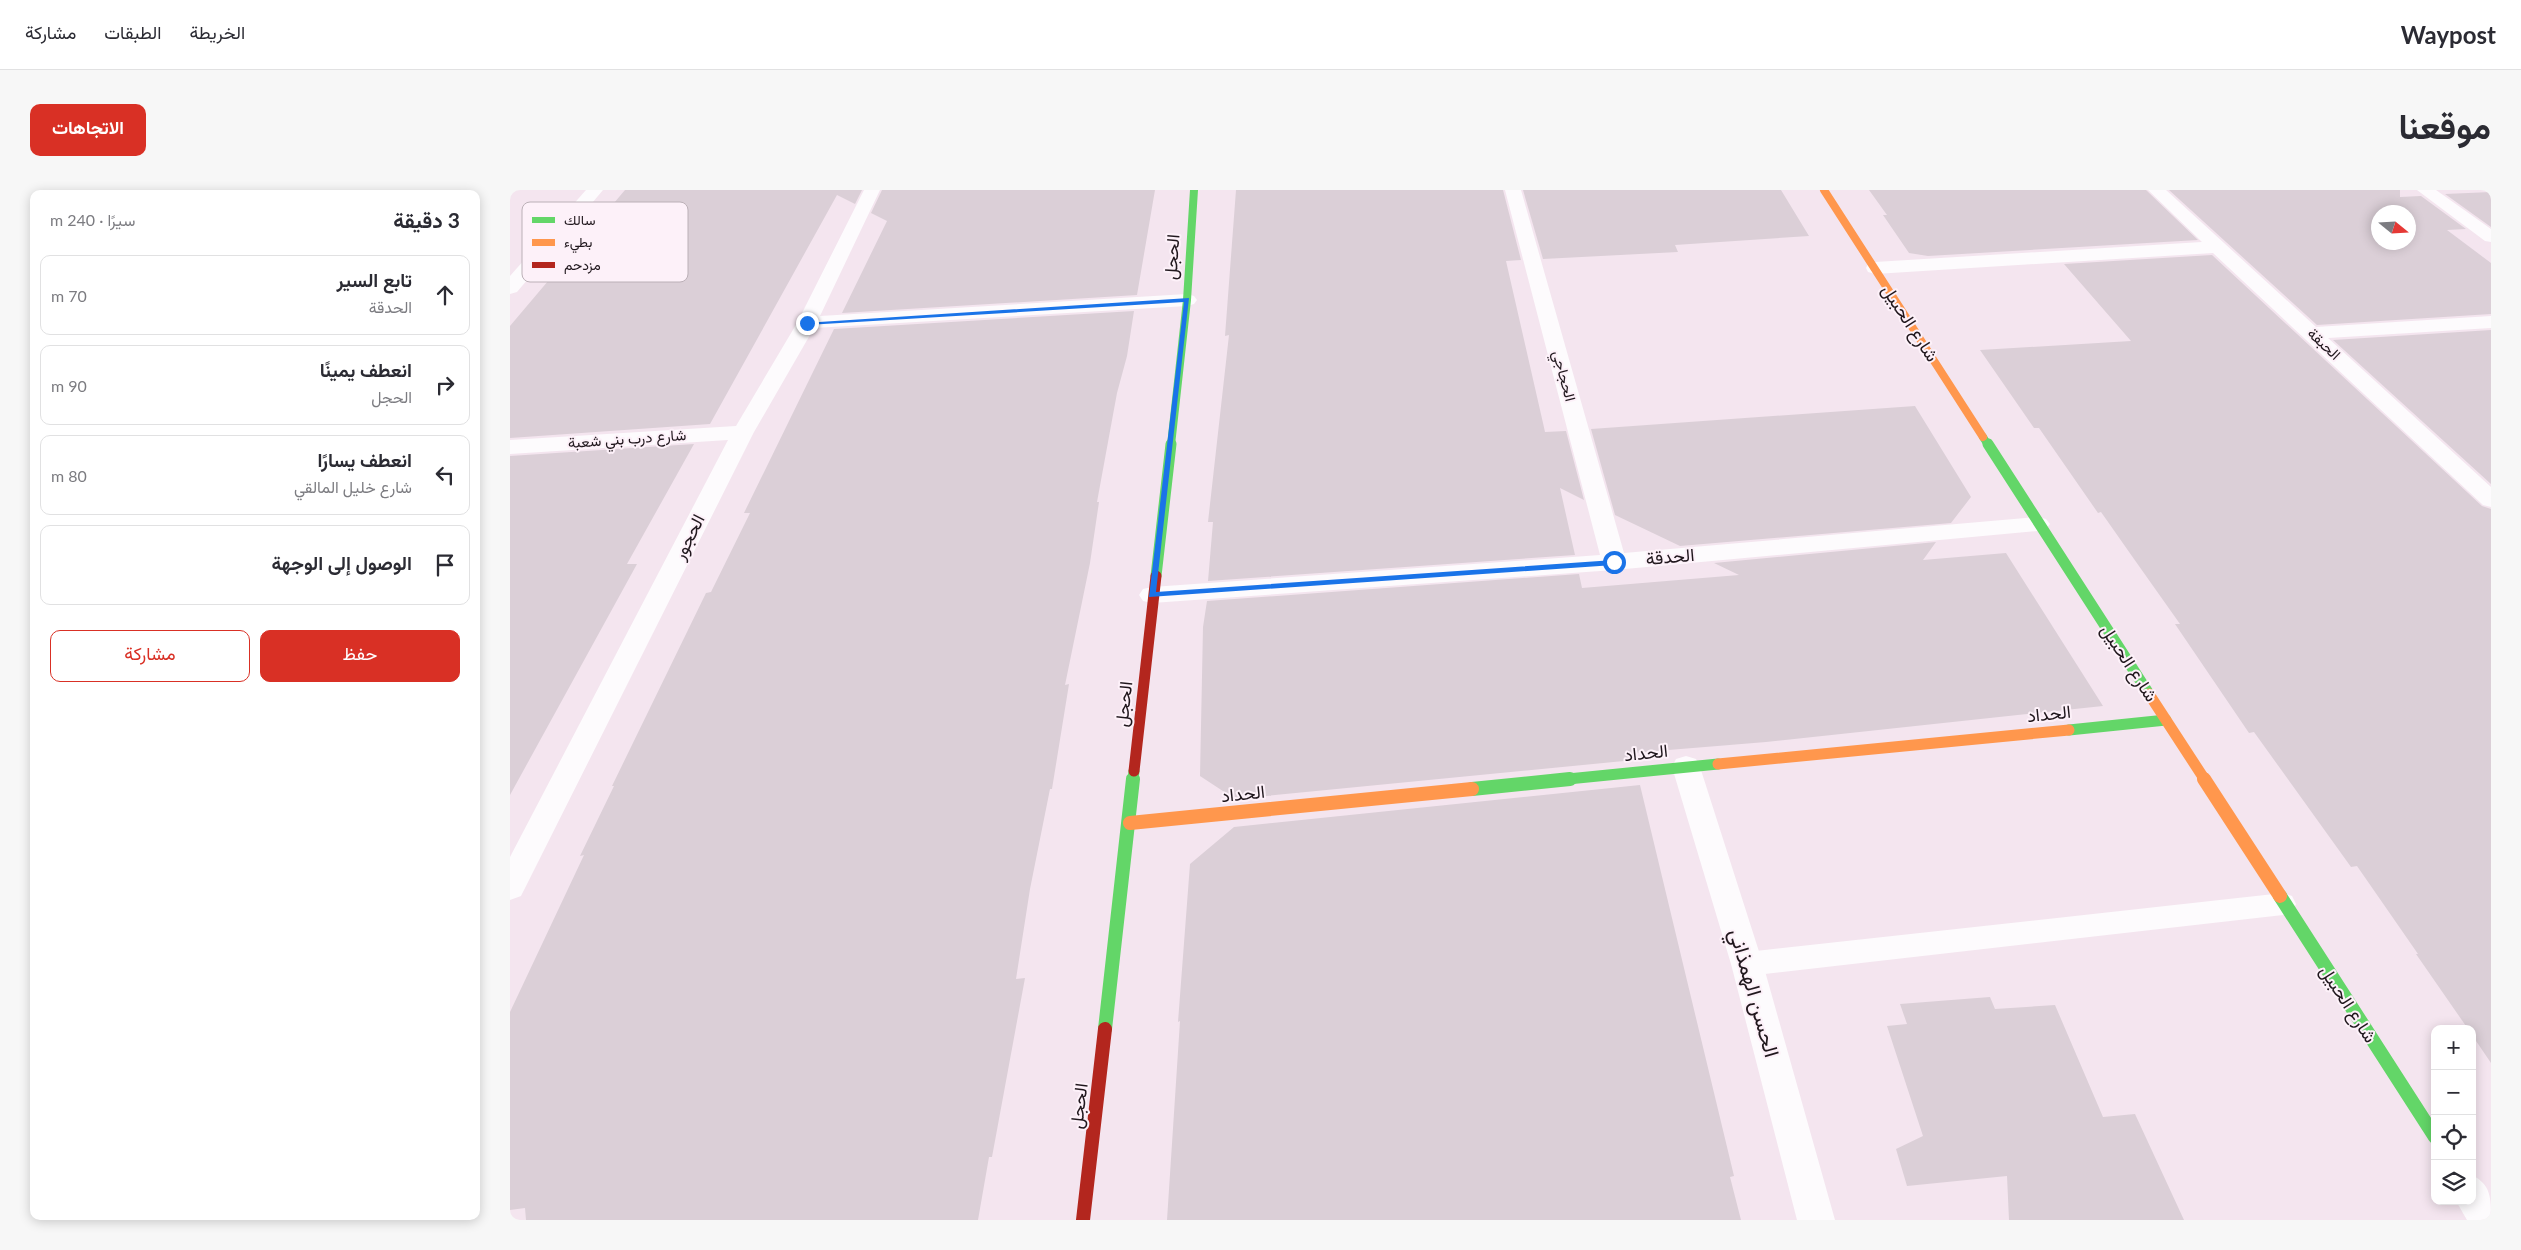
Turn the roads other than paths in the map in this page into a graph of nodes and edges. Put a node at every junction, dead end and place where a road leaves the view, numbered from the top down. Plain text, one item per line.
1 (595, 190) edge
2 (872, 190) edge
3 (1194, 190) edge
4 (1513, 190) edge
5 (1824, 190) edge
6 (2156, 190) edge
7 (2425, 190) edge
8 (584, 202) edge
9 (2491, 237) edge
10 (2217, 247) junction
11 (1875, 268) junction
12 (522, 270) edge
13 (513, 280) edge
14 (1187, 300) junction
15 (2491, 322) edge
16 (807, 323) junction
17 (2313, 333) junction
18 (743, 432) junction
19 (510, 447) edge
20 (2491, 500) edge
21 (2038, 524) junction
22 (1614, 562) junction
23 (1152, 595) junction
24 (2166, 720) junction
25 (1686, 767) junction
26 (1130, 823) junction
27 (510, 887) edge
28 (2283, 904) junction
29 (1747, 964) junction
30 (2431, 1131) edge
31 (2476, 1200) edge
32 (1083, 1220) edge
33 (1816, 1220) edge
34 (2489, 1220) edge

1 - 8 street
2 - 16 street, الحجور
3 - 14 street, الحجل
4 - 22 street, الحجاجي
5 - 11 street, شارع الحبيل
6 - 10 street, الحبقة
7 - 9 street
10 - 11 street
10 - 17 street, الحبقة
11 - 21 street, شارع الحبيل
12 - 13 street
14 - 16 street
14 - 23 street, الحجل
15 - 17 street
16 - 18 street, الحجور
17 - 20 street, الحبقة
18 - 19 street, شارع درب بني شعبة
18 - 27 street, الحجور
21 - 22 street, الحدقة
21 - 24 street, شارع الحبيل
22 - 23 street, الحدقة
23 - 26 street, الحجل
24 - 25 street, الحداد
24 - 28 street, شارع الحبيل
25 - 26 street, الحداد
25 - 29 street, الحسن الهمذاني
26 - 32 street, الحجل
28 - 29 lane
28 - 30 street, شارع الحبيل
29 - 33 street, الحسن الهمذاني
31 - 34 street

